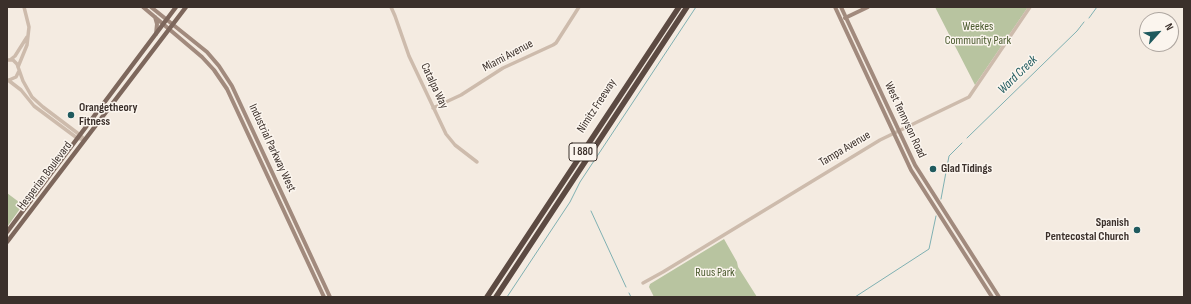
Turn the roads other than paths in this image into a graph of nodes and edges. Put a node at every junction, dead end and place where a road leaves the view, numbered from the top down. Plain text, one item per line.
1 (24, 7) edge
2 (143, 7) edge
3 (151, 7) edge
4 (176, 7) edge
5 (186, 7) edge
6 (390, 7) edge
7 (579, 7) edge
8 (676, 7) edge
9 (682, 7) edge
10 (687, 7) edge
11 (690, 7) edge
12 (834, 7) edge
13 (841, 7) edge
14 (868, 7) edge
15 (1030, 7) edge
16 (154, 15) junction
17 (679, 18) junction
18 (846, 18) junction
19 (841, 20) junction
20 (165, 21) junction
21 (173, 24) junction
22 (169, 29) junction
23 (156, 34) junction
24 (28, 36) junction
25 (654, 57) junction
26 (8, 60) edge
27 (646, 62) junction
28 (19, 69) junction
29 (7, 80) edge
30 (38, 102) junction
31 (34, 106) junction
32 (433, 108) junction
33 (896, 132) junction
34 (78, 136) junction
35 (85, 140) junction
36 (477, 162) dead end
37 (289, 215) junction
38 (7, 232) edge
39 (7, 242) edge
40 (643, 283) dead end
41 (324, 297) edge
42 (330, 297) edge
43 (484, 297) edge
44 (488, 297) edge
45 (492, 297) edge
46 (496, 297) edge
47 (992, 297) edge
48 (999, 297) edge

1 - 24 street
2 - 16 main road
3 - 20 main road
4 - 20 main road, Hesperian Boulevard
5 - 21 main road, Hesperian Boulevard
6 - 32 street, Catalpa Way
7 - 32 street, Miami Avenue
8 - 43 highway, Nimitz Freeway / I 880
8 - 44 highway, I 880
9 - 27 highway, I 880
10 - 17 highway, Nimitz Freeway / I 880
11 - 17 highway
12 - 19 main road, West Tennyson Road
13 - 18 main road, West Tennyson Road
14 - 18 main road
15 - 33 street, Tampa Avenue
16 - 20 main road
16 - 23 main road
17 - 25 highway, Nimitz Freeway / I 880
18 - 19 main road
18 - 33 main road, West Tennyson Road
19 - 33 main road, West Tennyson Road
20 - 21 main road, Industrial Parkway West
20 - 22 main road, Industrial Parkway West
20 - 23 main road, Hesperian Boulevard
21 - 22 main road, Hesperian Boulevard
21 - 37 main road, Industrial Parkway West
22 - 35 main road, Hesperian Boulevard
22 - 37 main road, Industrial Parkway West
23 - 34 main road, Hesperian Boulevard
24 - 26 street
24 - 28 street
25 - 27 highway
25 - 46 highway, Nimitz Freeway / I 880
26 - 28 street
27 - 45 highway, I 880
28 - 29 street
28 - 30 street
29 - 31 street
30 - 31 street
30 - 34 street
31 - 34 street
32 - 36 street, Catalpa Way
33 - 40 street, Tampa Avenue
33 - 47 main road, West Tennyson Road
33 - 48 main road, West Tennyson Road
34 - 35 street
34 - 38 main road, Hesperian Boulevard
35 - 39 main road, Hesperian Boulevard
37 - 41 main road, Industrial Parkway West
37 - 42 main road, Industrial Parkway West

